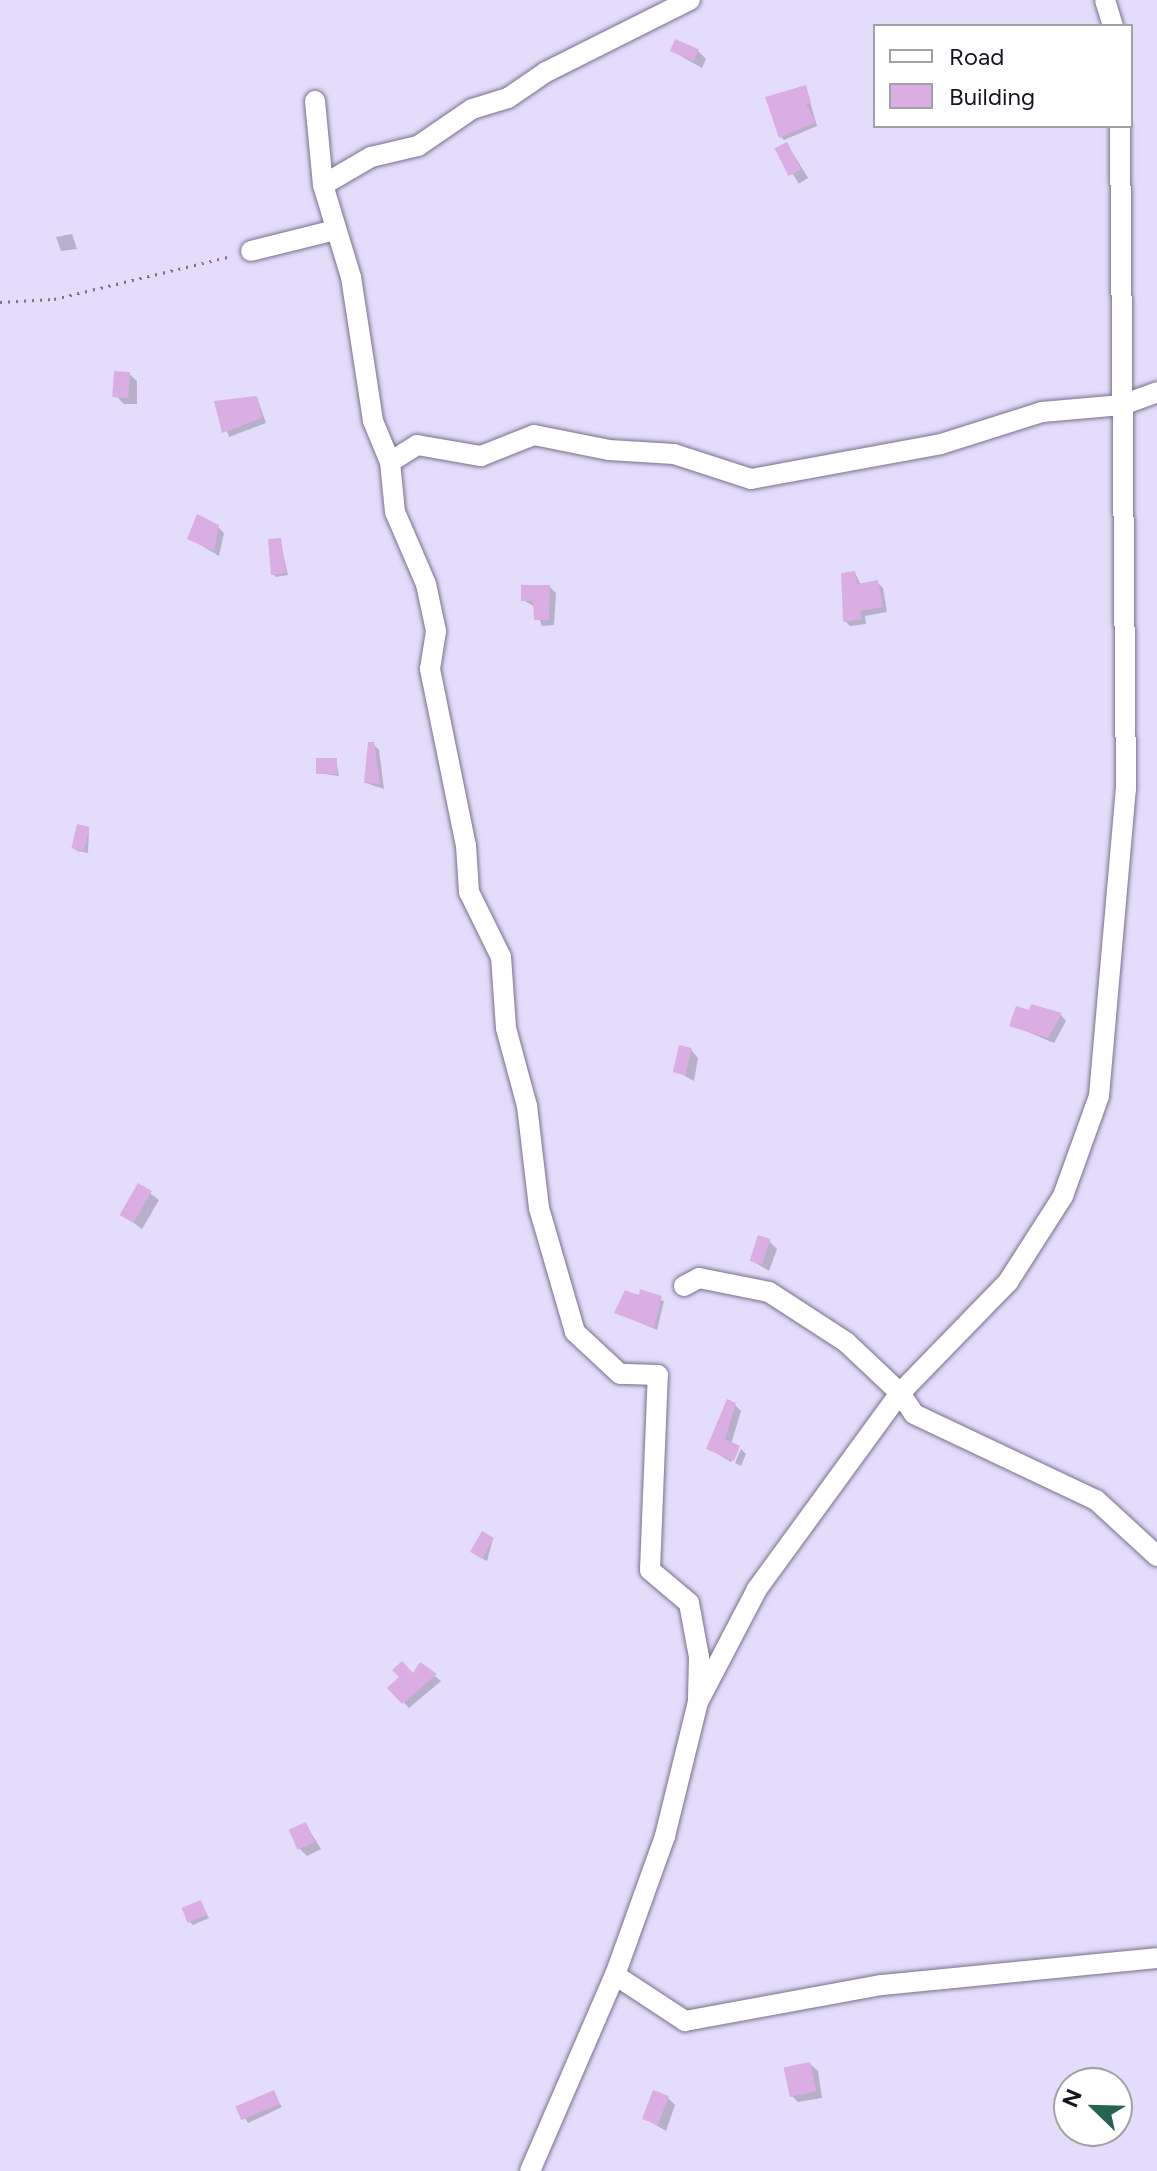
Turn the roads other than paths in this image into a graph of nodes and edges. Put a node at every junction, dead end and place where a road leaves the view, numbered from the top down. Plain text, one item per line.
1 (690, 0) edge
2 (1105, 0) edge
3 (1112, 24) edge
4 (315, 101) dead end
5 (1120, 128) edge
6 (323, 185) junction
7 (335, 230) junction
8 (251, 251) road end
9 (1157, 392) edge
10 (1122, 405) junction
11 (390, 462) junction
12 (684, 1286) dead end
13 (900, 1393) junction
14 (1157, 1556) edge
15 (698, 1702) junction
16 (1157, 1958) edge
17 (615, 1975) junction
18 (530, 2171) edge

1 - 6 street
2 - 3 street
4 - 6 street
5 - 10 street
6 - 7 street
7 - 8 street
7 - 11 street
9 - 10 street
10 - 11 street
10 - 13 street
11 - 15 street
12 - 13 street
13 - 14 street
13 - 15 street
15 - 17 street
16 - 17 street
17 - 18 street

